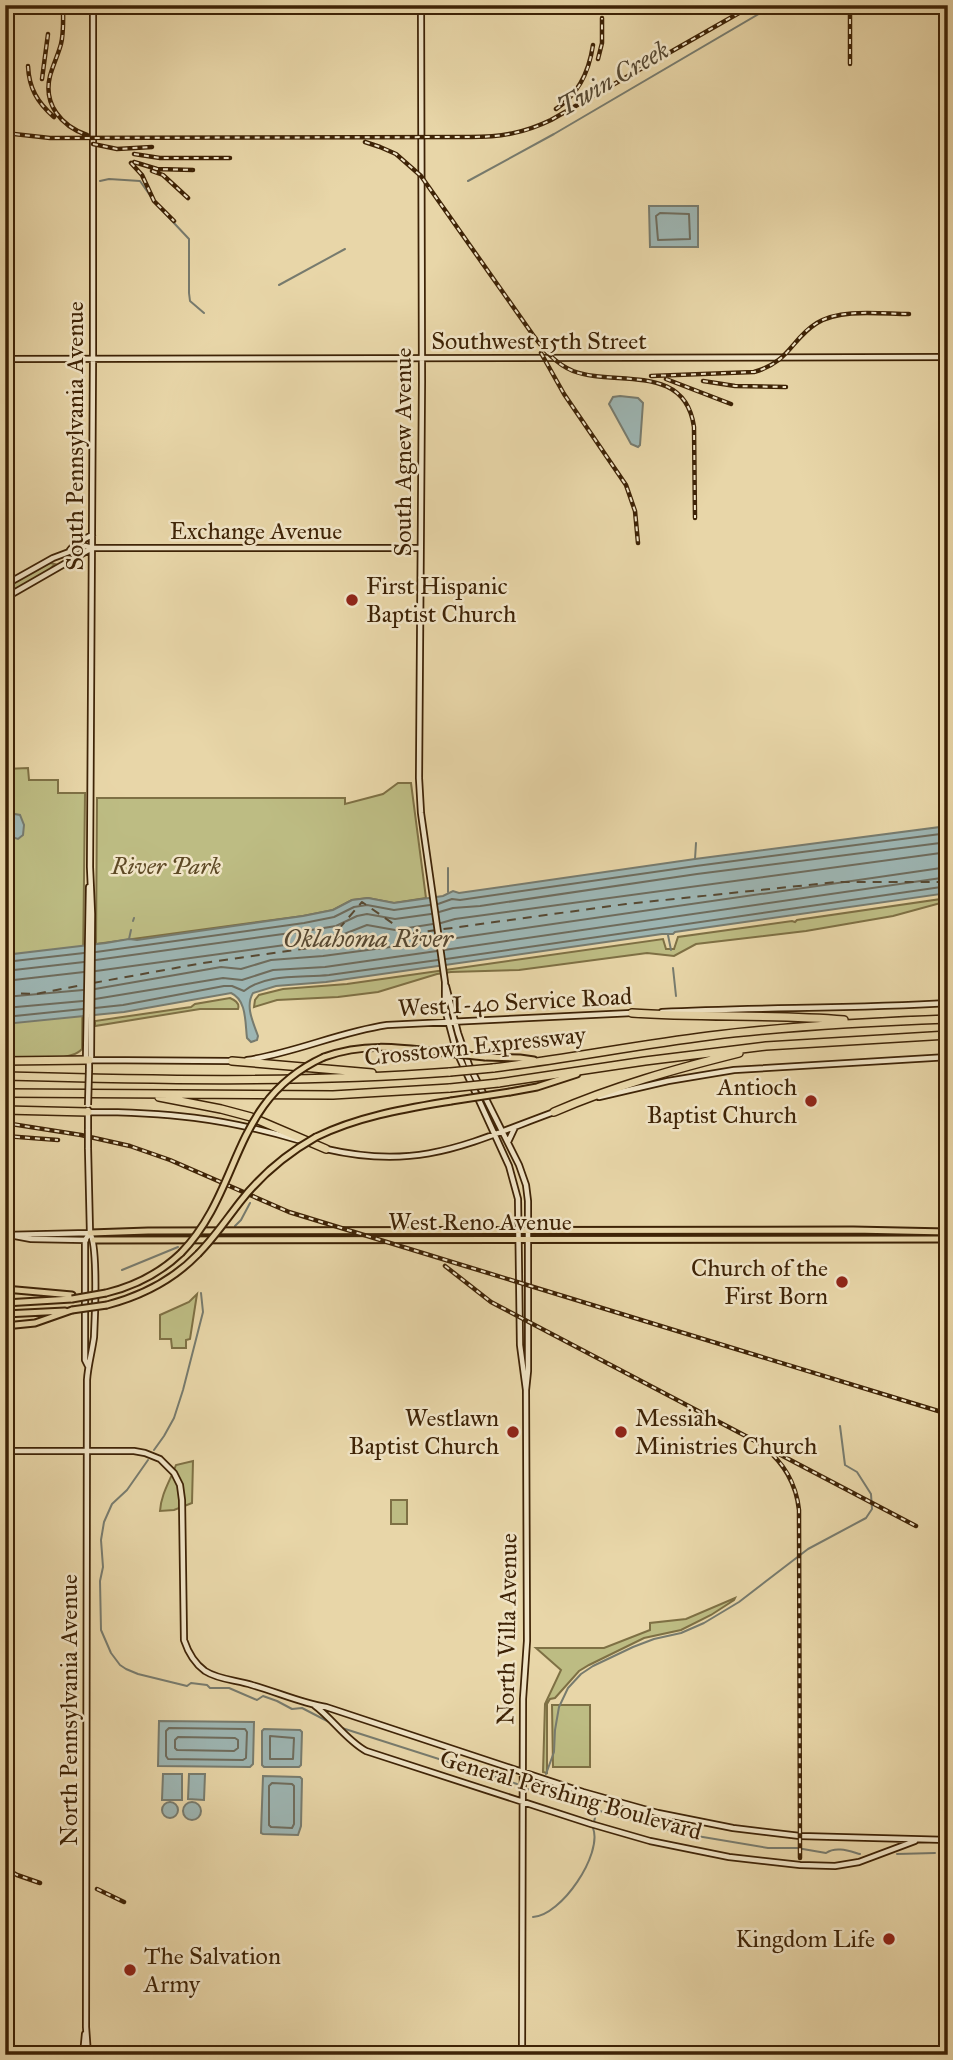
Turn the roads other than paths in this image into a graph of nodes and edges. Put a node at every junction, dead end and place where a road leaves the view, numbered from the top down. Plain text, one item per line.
1 (93, 5) edge
2 (421, 5) edge
3 (948, 357) edge
4 (5, 359) edge
5 (93, 359) junction
6 (422, 359) junction
7 (92, 535) junction
8 (92, 548) junction
9 (420, 548) junction
10 (70, 551) junction
11 (5, 585) edge
12 (5, 598) edge
13 (447, 998) junction
14 (948, 1003) edge
15 (445, 1009) junction
16 (632, 1013) junction
17 (944, 1019) edge
18 (455, 1021) junction
19 (448, 1022) junction
20 (869, 1022) junction
21 (434, 1023) junction
22 (944, 1035) edge
23 (766, 1046) junction
24 (948, 1057) edge
25 (89, 1060) junction
26 (5, 1061) edge
27 (232, 1061) junction
28 (540, 1062) junction
29 (583, 1072) junction
30 (5, 1076) edge
31 (404, 1076) junction
32 (5, 1093) edge
33 (145, 1094) junction
34 (88, 1109) junction
35 (5, 1110) edge
36 (554, 1112) junction
37 (516, 1126) junction
38 (502, 1131) junction
39 (495, 1134) junction
40 (508, 1142) junction
41 (326, 1149) junction
42 (523, 1175) junction
43 (514, 1179) junction
44 (435, 1230) junction
45 (519, 1230) junction
46 (529, 1230) junction
47 (595, 1230) junction
48 (179, 1231) junction
49 (948, 1232) edge
50 (90, 1233) junction
51 (5, 1235) edge
52 (13, 1235) junction
53 (595, 1239) junction
54 (948, 1239) edge
55 (85, 1240) junction
56 (94, 1240) junction
57 (179, 1240) junction
58 (435, 1240) junction
59 (520, 1240) junction
60 (529, 1240) junction
61 (94, 1273) junction
62 (85, 1277) junction
63 (5, 1289) edge
64 (72, 1297) junction
65 (5, 1303) edge
66 (72, 1310) junction
67 (5, 1314) edge
68 (85, 1321) junction
69 (94, 1324) junction
70 (5, 1325) edge
71 (88, 1366) junction
72 (526, 1390) junction
73 (87, 1395) joint
74 (5, 1451) edge
75 (87, 1451) junction
76 (314, 1705) junction
77 (344, 1713) junction
78 (335, 1723) junction
79 (523, 1772) junction
80 (523, 1802) junction
81 (919, 1840) junction
82 (948, 1840) edge
83 (5, 2041) edge
84 (14, 2055) edge
85 (85, 2055) edge
86 (522, 2055) edge

1 - 5 main road, South Pennsylvania Avenue
2 - 6 main road, South Agnew Avenue
3 - 6 main road, Southwest 15th Street
4 - 5 main road, Southwest 15th Street
5 - 6 main road, Southwest 15th Street
5 - 7 main road, South Pennsylvania Avenue
6 - 9 main road, South Agnew Avenue
7 - 8 main road, South Pennsylvania Avenue
7 - 10 main road
8 - 9 main road, Exchange Avenue
8 - 10 main road, Exchange Avenue
8 - 12 main road, Exchange Avenue
8 - 25 main road, South Pennsylvania Avenue
9 - 13 main road, South Agnew Avenue
10 - 11 main road, Exchange Avenue
13 - 15 main road, South Agnew Avenue
13 - 18 main road, South Agnew Avenue
14 - 16 main road, West I-40 Service Road
15 - 19 main road, South Agnew Avenue
15 - 21 main road
16 - 18 main road, West I-40 Service Road
16 - 20 highway
17 - 20 highway, Crosstown Expressway
18 - 19 main road, West I-40 Service Road
18 - 38 main road, South Agnew Avenue
19 - 21 main road, West I-40 Service Road
19 - 39 main road, South Agnew Avenue
20 - 28 highway, Crosstown Expressway
21 - 27 main road, West I-40 Service Road
22 - 23 highway, Crosstown Expressway
23 - 29 highway, Crosstown Expressway
23 - 36 highway
24 - 36 main road
25 - 26 highway
25 - 27 main road, West I-40 Service Road
25 - 34 main road, South Pennsylvania Avenue, bridge
27 - 31 highway
28 - 31 highway, Crosstown Expressway, bridge
28 - 64 main road, bridge
29 - 33 highway, Crosstown Expressway, bridge
29 - 66 main road, bridge
30 - 31 highway, Crosstown Expressway
32 - 33 highway, Crosstown Expressway
33 - 41 highway
34 - 35 highway
34 - 41 main road
34 - 50 main road, South Pennsylvania Avenue, bridge
36 - 37 main road
37 - 38 main road
37 - 40 main road
38 - 39 main road
38 - 40 main road, South Agnew Avenue
39 - 41 main road
39 - 43 main road, South Agnew Avenue
40 - 42 main road, South Agnew Avenue
42 - 43 main road
42 - 46 main road, South Agnew Avenue
43 - 45 main road, South Agnew Avenue
44 - 45 main road, West Reno Avenue
44 - 48 main road, West Reno Avenue
44 - 58 main road
45 - 46 main road, West Reno Avenue
45 - 59 main road, South Agnew Avenue
46 - 47 main road, West Reno Avenue
46 - 60 main road, South Agnew Avenue
47 - 49 main road, West Reno Avenue
47 - 53 main road
48 - 50 main road, West Reno Avenue
48 - 57 main road
50 - 52 main road, West Reno Avenue
50 - 55 main road
50 - 56 main road, South Pennsylvania Avenue
51 - 52 main road, West Reno Avenue
52 - 55 main road, West Reno Avenue
53 - 54 main road, West Reno Avenue
53 - 60 main road, West Reno Avenue
55 - 56 main road, West Reno Avenue
55 - 62 main road, South Pennsylvania Avenue
56 - 57 main road, West Reno Avenue
56 - 61 main road, South Pennsylvania Avenue
57 - 58 main road, West Reno Avenue
58 - 59 main road, West Reno Avenue
59 - 60 main road, West Reno Avenue
59 - 72 main road, South Agnew Avenue
60 - 72 main road, South Agnew Avenue
61 - 62 main road
61 - 69 main road, South Pennsylvania Avenue
62 - 68 main road, South Pennsylvania Avenue
63 - 64 main road
64 - 65 main road
66 - 67 main road
66 - 70 main road
68 - 69 main road
68 - 71 main road, South Pennsylvania Avenue
69 - 71 main road, South Pennsylvania Avenue
71 - 73 main road, South Pennsylvania Avenue
72 - 79 main road, North Villa Avenue
73 - 75 main road, North Pennsylvania Avenue
74 - 75 main road, General Pershing Boulevard
75 - 76 main road, General Pershing Boulevard
75 - 85 main road, North Pennsylvania Avenue
76 - 77 main road, General Pershing Boulevard
76 - 78 main road, General Pershing Boulevard
77 - 78 main road
77 - 79 main road, General Pershing Boulevard
78 - 80 main road, General Pershing Boulevard
79 - 80 main road, North Villa Avenue
79 - 81 main road, General Pershing Boulevard
80 - 81 main road, General Pershing Boulevard
80 - 86 main road, North Villa Avenue
81 - 82 main road, General Pershing Boulevard
83 - 84 main road

